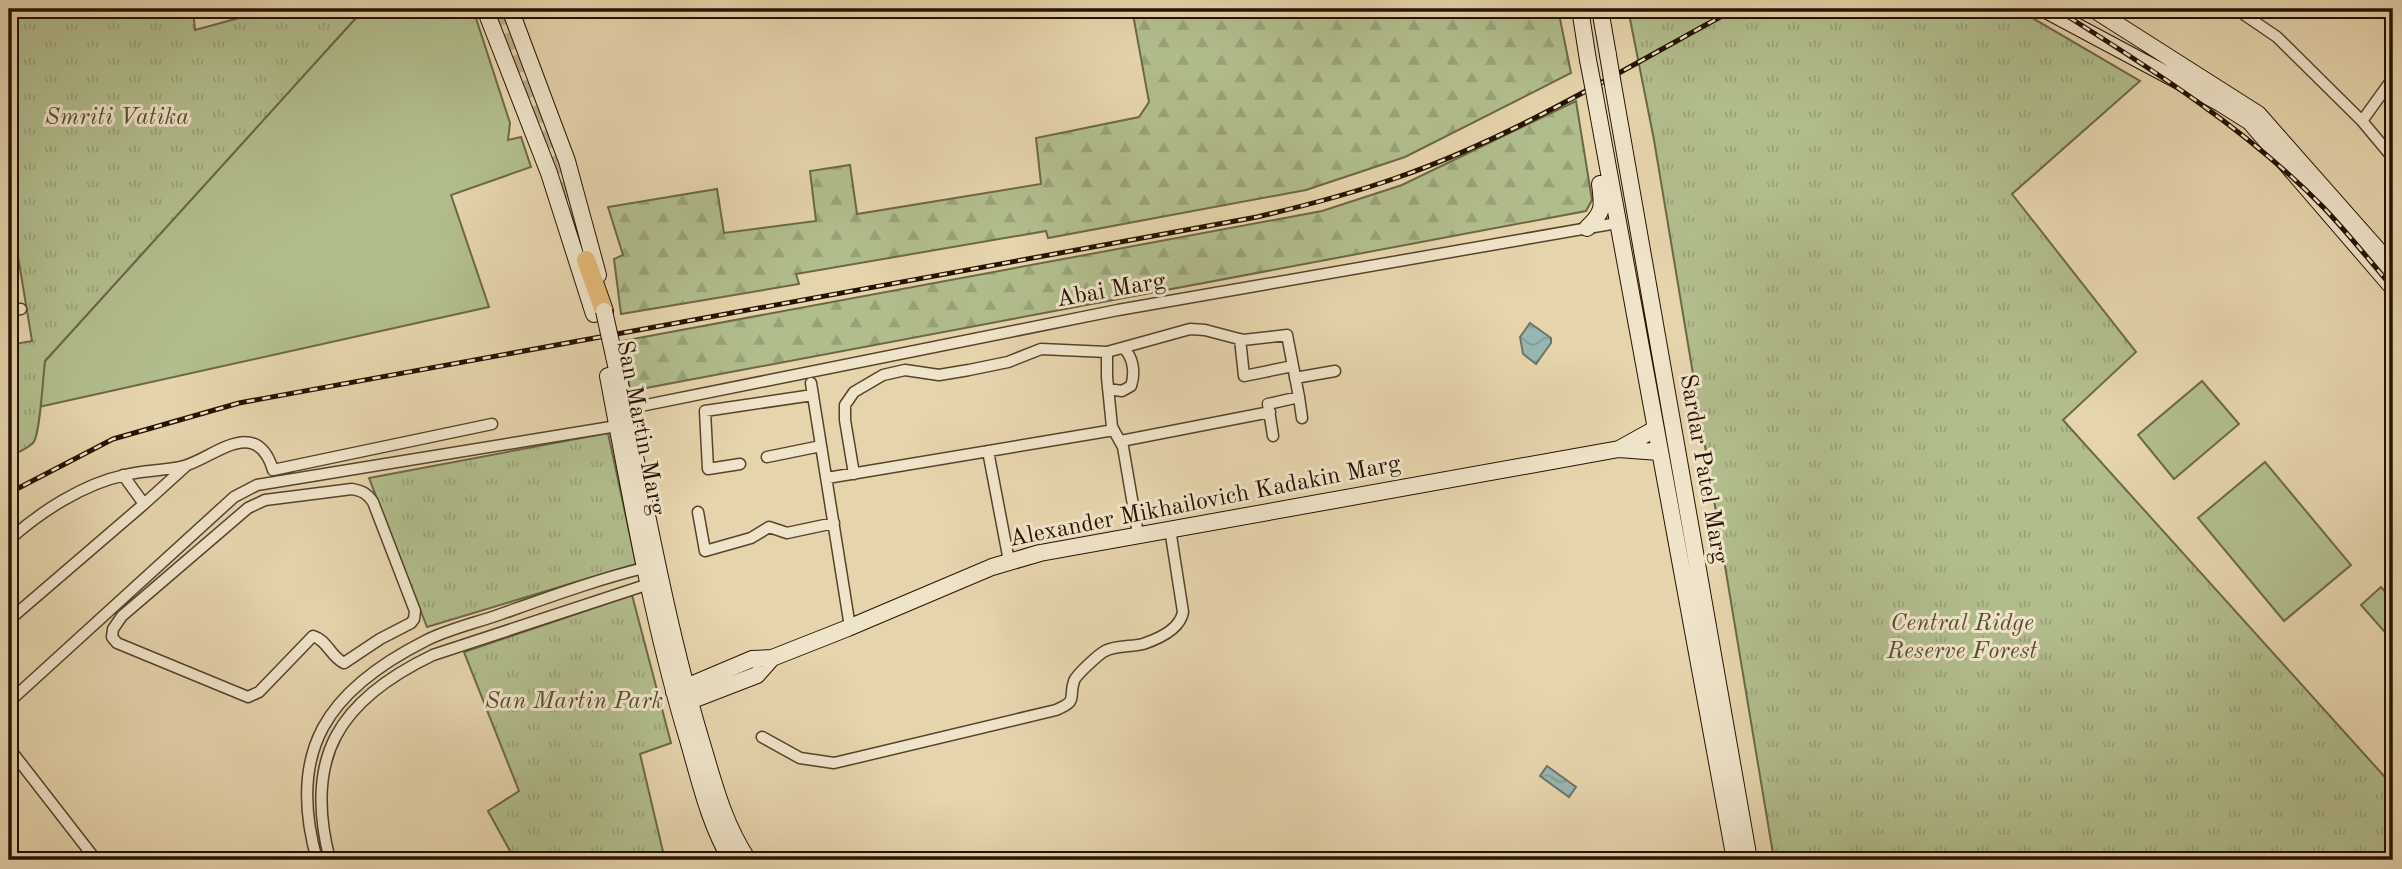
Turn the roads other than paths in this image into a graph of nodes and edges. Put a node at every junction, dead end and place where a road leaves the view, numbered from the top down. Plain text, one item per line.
1 (1569, 9) edge
2 (1580, 9) edge
3 (1600, 9) edge
4 (2044, 9) edge
5 (2093, 9) edge
6 (2236, 9) edge
7 (510, 10) edge
8 (487, 14) edge
9 (1583, 26) junction
10 (2393, 78) edge
11 (1595, 95) junction
12 (2362, 121) junction
13 (2393, 158) edge
14 (1617, 223) junction
15 (1587, 228) junction
16 (584, 261) dead end
17 (2393, 267) edge
18 (2393, 288) edge
19 (21, 309) dead end
20 (9, 310) edge
21 (599, 312) junction
22 (1240, 339) junction
23 (1123, 348) junction
24 (1107, 352) junction
25 (1293, 366) junction
26 (1335, 371) dead end
27 (1295, 378) junction
28 (1108, 389) junction
29 (1299, 397) junction
30 (1270, 412) junction
31 (619, 415) junction
32 (1302, 418) dead end
33 (492, 425) dead end
34 (1654, 429) junction
35 (1114, 430) junction
36 (1273, 436) dead end
37 (1121, 441) junction
38 (821, 446) junction
39 (1619, 449) junction
40 (988, 451) junction
41 (1659, 452) junction
42 (767, 457) dead end
43 (740, 464) dead end
44 (186, 466) junction
45 (273, 470) junction
46 (854, 474) junction
47 (123, 475) junction
48 (827, 478) junction
49 (274, 482) junction
50 (144, 504) junction
51 (698, 512) dead end
52 (834, 523) junction
53 (1170, 529) junction
54 (1138, 534) junction
55 (9, 540) edge
56 (1009, 561) junction
57 (652, 575) junction
58 (9, 620) edge
59 (94, 624) junction
60 (849, 627) junction
61 (112, 637) junction
62 (380, 639) junction
63 (426, 640) junction
64 (433, 655) junction
65 (391, 661) junction
66 (682, 697) junction
67 (9, 702) edge
68 (762, 737) dead end
69 (9, 748) edge
70 (307, 779) junction
71 (322, 782) junction
72 (96, 860) edge
73 (317, 860) edge
74 (330, 860) edge
75 (731, 860) edge
76 (748, 860) edge
77 (1735, 860) edge
78 (1749, 860) edge

1 - 9 main road
2 - 9 main road
3 - 78 main road, Sardar Patel Marg, bridge
4 - 18 main road
5 - 17 main road
6 - 12 street
7 - 8 main road
7 - 21 main road, San Martin Marg
8 - 21 main road, San Martin Marg
9 - 11 main road, bridge
10 - 12 street
11 - 14 main road, Sardar Patel Marg
11 - 15 main road
12 - 13 street
14 - 15 street, Abai Marg
14 - 34 main road, Sardar Patel Marg
15 - 31 street, Abai Marg
16 - 21 main road
19 - 20 street
21 - 31 main road, San Martin Marg
22 - 23 street
22 - 25 street
22 - 25 street
23 - 24 street
23 - 28 street
24 - 28 street
24 - 46 street
25 - 27 street
26 - 27 street
27 - 29 street
28 - 35 street
29 - 30 street
29 - 32 street
30 - 36 street
30 - 37 street
31 - 49 street, Abai Marg
31 - 57 main road, San Martin Marg
33 - 45 street
34 - 39 main road
34 - 41 main road, Sardar Patel Marg
35 - 37 street
35 - 40 street
37 - 54 street
38 - 42 street
38 - 43 street
38 - 48 street
39 - 41 main road
39 - 53 main road, Alexander Mikhailovich Kadakin Marg
40 - 46 street
40 - 56 street
41 - 77 main road, Sardar Patel Marg
44 - 45 street
44 - 47 street
44 - 50 street
45 - 49 street
46 - 48 street
47 - 50 street
47 - 55 street
48 - 52 street
49 - 59 street, Abai Marg
50 - 58 street
51 - 52 street
52 - 60 street
53 - 54 main road, Alexander Mikhailovich Kadakin Marg
53 - 68 street
54 - 56 main road, Alexander Mikhailovich Kadakin Marg
56 - 60 main road, Alexander Mikhailovich Kadakin Marg
57 - 63 street
57 - 64 street
57 - 66 main road, San Martin Marg
59 - 61 street
59 - 67 street, Abai Marg
60 - 66 main road, Alexander Mikhailovich Kadakin Marg
61 - 62 street
61 - 62 street
62 - 65 street
63 - 64 street
63 - 65 street
64 - 71 street
65 - 70 street
66 - 75 main road, San Martin Marg
66 - 76 main road, San Martin Marg
69 - 72 street
70 - 71 street
70 - 73 street
71 - 74 street

